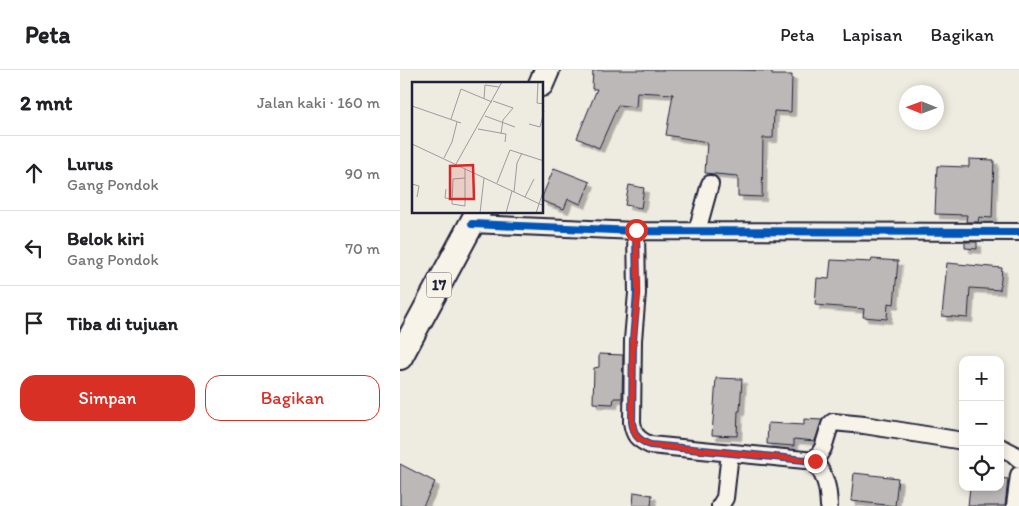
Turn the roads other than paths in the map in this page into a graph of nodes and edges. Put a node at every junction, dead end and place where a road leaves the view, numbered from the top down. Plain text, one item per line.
1 (547, 70) edge
2 (542, 82) edge
3 (710, 184) dead end
4 (475, 218) edge
5 (636, 230) junction
6 (697, 231) junction
7 (1019, 232) edge
8 (400, 357) edge
9 (959, 440) edge
10 (1004, 450) edge
11 (730, 453) junction
12 (1019, 459) edge
13 (815, 461) junction
14 (1019, 475) edge
15 (720, 506) edge
16 (829, 506) edge
17 (1015, 506) edge

1 - 2 highway
3 - 6 street
4 - 5 street
4 - 8 highway, 17
5 - 6 street
5 - 11 street
6 - 7 street
9 - 13 street
10 - 12 street
11 - 13 street
11 - 15 street
13 - 16 street
14 - 17 street

